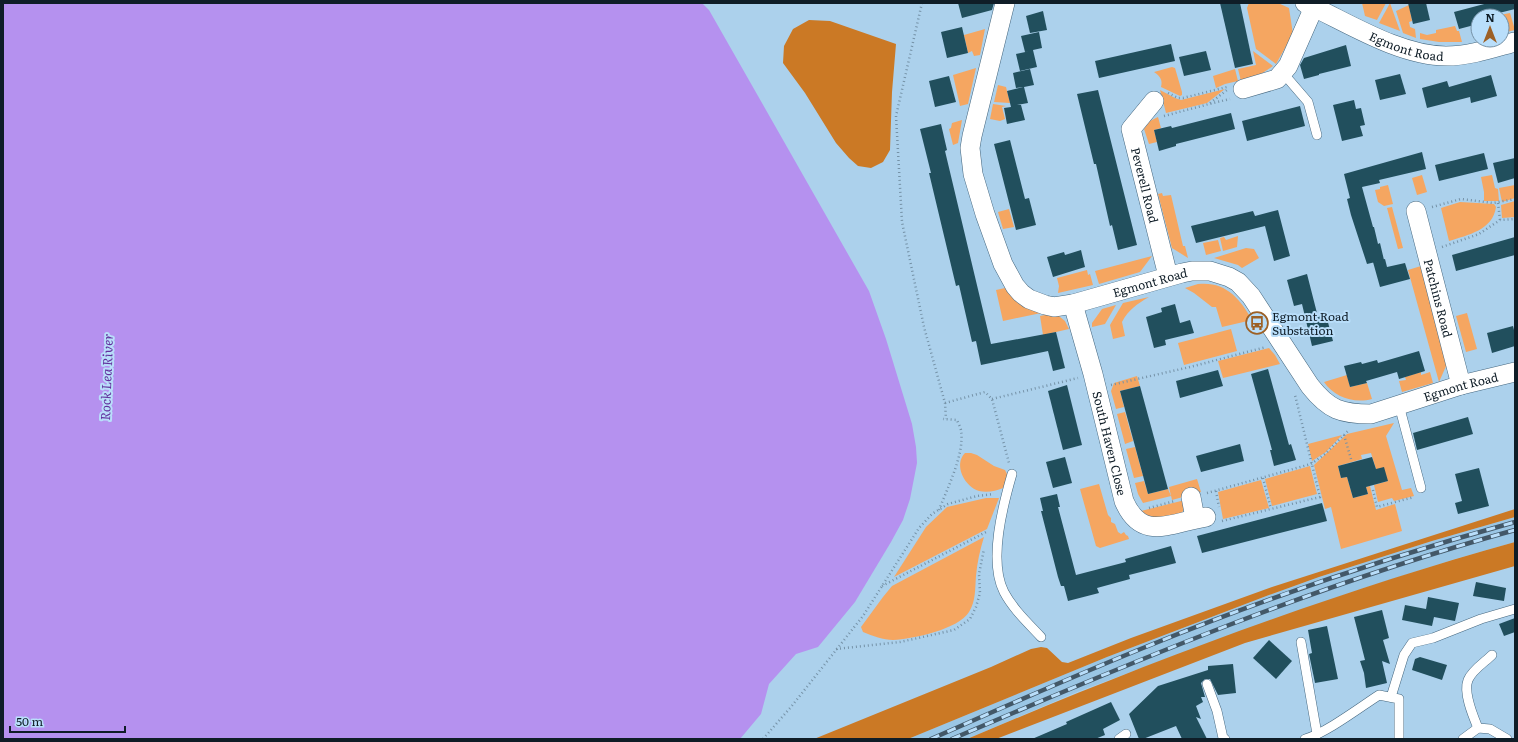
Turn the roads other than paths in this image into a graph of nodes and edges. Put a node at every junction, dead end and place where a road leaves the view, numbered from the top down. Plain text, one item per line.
1 (1005, 3) edge
2 (1309, 5) edge
3 (1515, 42) edge
4 (1282, 73) junction
5 (1244, 90) road end
6 (1156, 110) road end
7 (1317, 135) dead end
8 (1416, 211) road end
9 (1168, 276) junction
10 (1073, 304) junction
11 (1515, 372) edge
12 (1462, 385) junction
13 (1399, 406) junction
14 (1012, 474) road end
15 (1421, 488) dead end
16 (1191, 497) road end
17 (1515, 609) edge
18 (1041, 637) dead end
19 (1301, 642) dead end
20 (1492, 655) dead end
21 (1207, 684) dead end
22 (1391, 697) junction
23 (1478, 728) junction
24 (1317, 734) junction
25 (1226, 739) edge
26 (1305, 739) edge
27 (1399, 739) edge
28 (1463, 739) edge
29 (1507, 739) edge

1 - 10 street, Egmont Road
2 - 3 street, Egmont Road
2 - 4 street
4 - 5 street
4 - 7 lane
6 - 9 street, Peverell Road
8 - 12 street, Patchins Road
9 - 10 street, Egmont Road
9 - 13 street, Egmont Road
10 - 16 street, South Haven Close
11 - 12 street, Egmont Road
12 - 13 street, Egmont Road
13 - 15 lane
14 - 18 lane
17 - 22 lane
19 - 24 lane
20 - 23 lane
21 - 25 lane
22 - 24 lane
22 - 27 lane
23 - 28 lane
23 - 29 lane
24 - 26 lane

